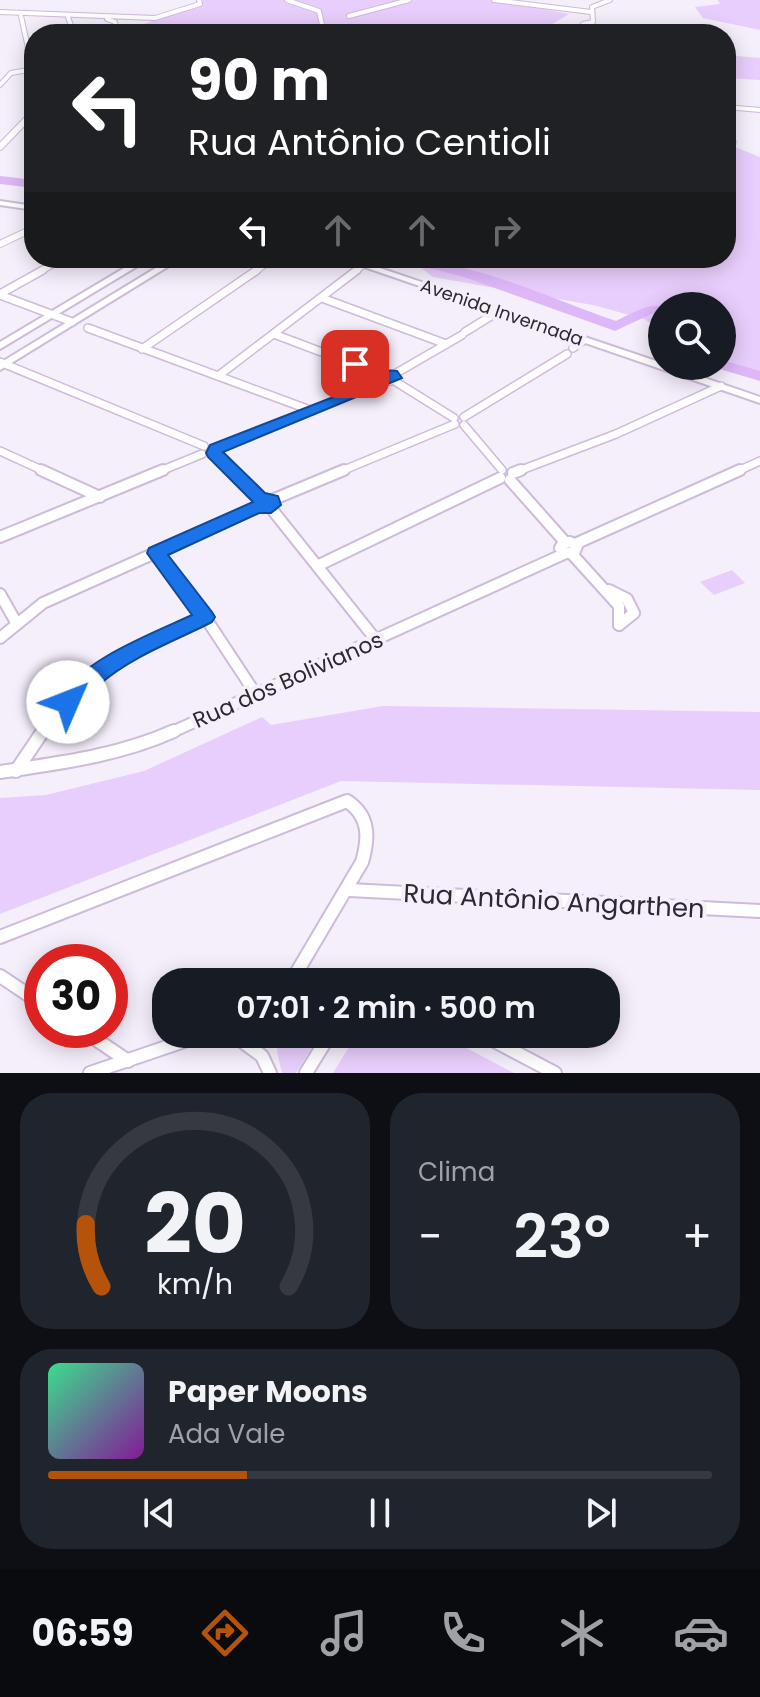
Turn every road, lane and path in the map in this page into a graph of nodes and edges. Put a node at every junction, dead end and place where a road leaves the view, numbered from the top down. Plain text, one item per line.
1 (199, 0) edge
2 (287, 0) edge
3 (409, 0) edge
4 (494, 0) edge
5 (610, 0) edge
6 (591, 12) junction
7 (0, 13) edge
8 (349, 16) dead end
9 (68, 17) junction
10 (320, 17) junction
11 (331, 17) dead end
12 (23, 18) junction
13 (76, 18) junction
14 (24, 24) edge
15 (71, 24) joint
16 (116, 24) edge
17 (322, 24) edge
18 (583, 24) edge
19 (24, 70) edge
20 (24, 70) edge
21 (0, 72) edge
22 (14, 74) junction
23 (0, 85) edge
24 (736, 108) edge
25 (760, 110) edge
26 (24, 122) edge
27 (0, 147) edge
28 (0, 203) edge
29 (24, 207) edge
30 (24, 233) edge
31 (0, 244) edge
32 (46, 268) edge
33 (130, 268) edge
34 (161, 268) edge
35 (259, 268) edge
36 (359, 268) edge
37 (372, 268) edge
38 (0, 294) edge
39 (322, 298) junction
40 (499, 311) junction
41 (52, 315) junction
42 (72, 322) junction
43 (88, 328) dead end
44 (274, 334) junction
45 (584, 340) junction
46 (446, 344) junction
47 (0, 346) edge
48 (142, 349) junction
49 (2, 364) edge
50 (218, 376) junction
51 (388, 377) junction
52 (721, 386) junction
53 (760, 400) edge
54 (310, 410) junction
55 (459, 421) junction
56 (203, 450) junction
57 (0, 451) edge
58 (215, 451) junction
59 (760, 461) edge
60 (506, 475) junction
61 (100, 497) junction
62 (258, 502) junction
63 (271, 503) junction
64 (0, 537) edge
65 (569, 548) junction
66 (156, 553) junction
67 (319, 565) junction
68 (606, 589) dead end
69 (0, 594) edge
70 (205, 617) junction
71 (17, 624) junction
72 (0, 638) edge
73 (376, 640) junction
74 (257, 696) junction
75 (16, 771) junction
76 (0, 772) edge
77 (349, 890) junction
78 (760, 911) edge
79 (0, 937) edge
80 (300, 968) edge
81 (0, 976) edge
82 (24, 992) edge
83 (109, 1048) edge
84 (165, 1048) edge
85 (251, 1048) edge
86 (321, 1048) edge
87 (508, 1048) edge
88 (128, 1061) junction
89 (90, 1073) edge
90 (270, 1073) edge
91 (306, 1073) edge
92 (555, 1073) edge

1 - 7 street
2 - 10 street
3 - 8 street
4 - 6 street
5 - 6 street
6 - 18 street
7 - 12 street
9 - 12 street
9 - 13 street
9 - 15 street
10 - 11 street
10 - 17 street
12 - 14 street
13 - 15 street
13 - 16 street
19 - 22 street
20 - 22 street
21 - 22 street
22 - 23 street
24 - 25 street
26 - 27 street
28 - 29 main road
30 - 31 street
32 - 38 street
33 - 41 main road
34 - 42 main road
35 - 48 street
36 - 39 street
37 - 40 main road, Avenida Invernada
38 - 41 street
39 - 44 street
39 - 46 street
40 - 45 main road, Avenida Invernada
40 - 46 street
41 - 42 street
41 - 47 main road
42 - 49 main road
43 - 48 street
44 - 50 street
44 - 51 street
45 - 52 main road, Avenida Invernada
45 - 55 street
46 - 51 street
48 - 50 street
49 - 56 street
50 - 54 street
51 - 54 street
51 - 55 street
52 - 53 main road, Avenida Invernada
52 - 60 street
54 - 58 street
55 - 60 street
55 - 63 street
56 - 58 street
56 - 61 street
57 - 61 street
58 - 62 street
59 - 65 street, Rua dos Bolivianos
60 - 65 street
60 - 67 street
61 - 64 street
62 - 63 street
62 - 66 street
63 - 67 street
65 - 68 street
65 - 73 street, Rua dos Bolivianos
66 - 70 street
66 - 71 street
67 - 73 street
69 - 71 street
70 - 74 street
70 - 75 street
71 - 72 street
73 - 74 street, Rua dos Bolivianos
74 - 75 street, Rua dos Bolivianos
75 - 76 street, Rua dos Bolivianos
77 - 78 street, Rua Antônio Angarthen
77 - 79 street
77 - 80 street
81 - 82 street
83 - 88 street
84 - 88 street
85 - 90 street
86 - 91 street
87 - 92 street
88 - 89 street

